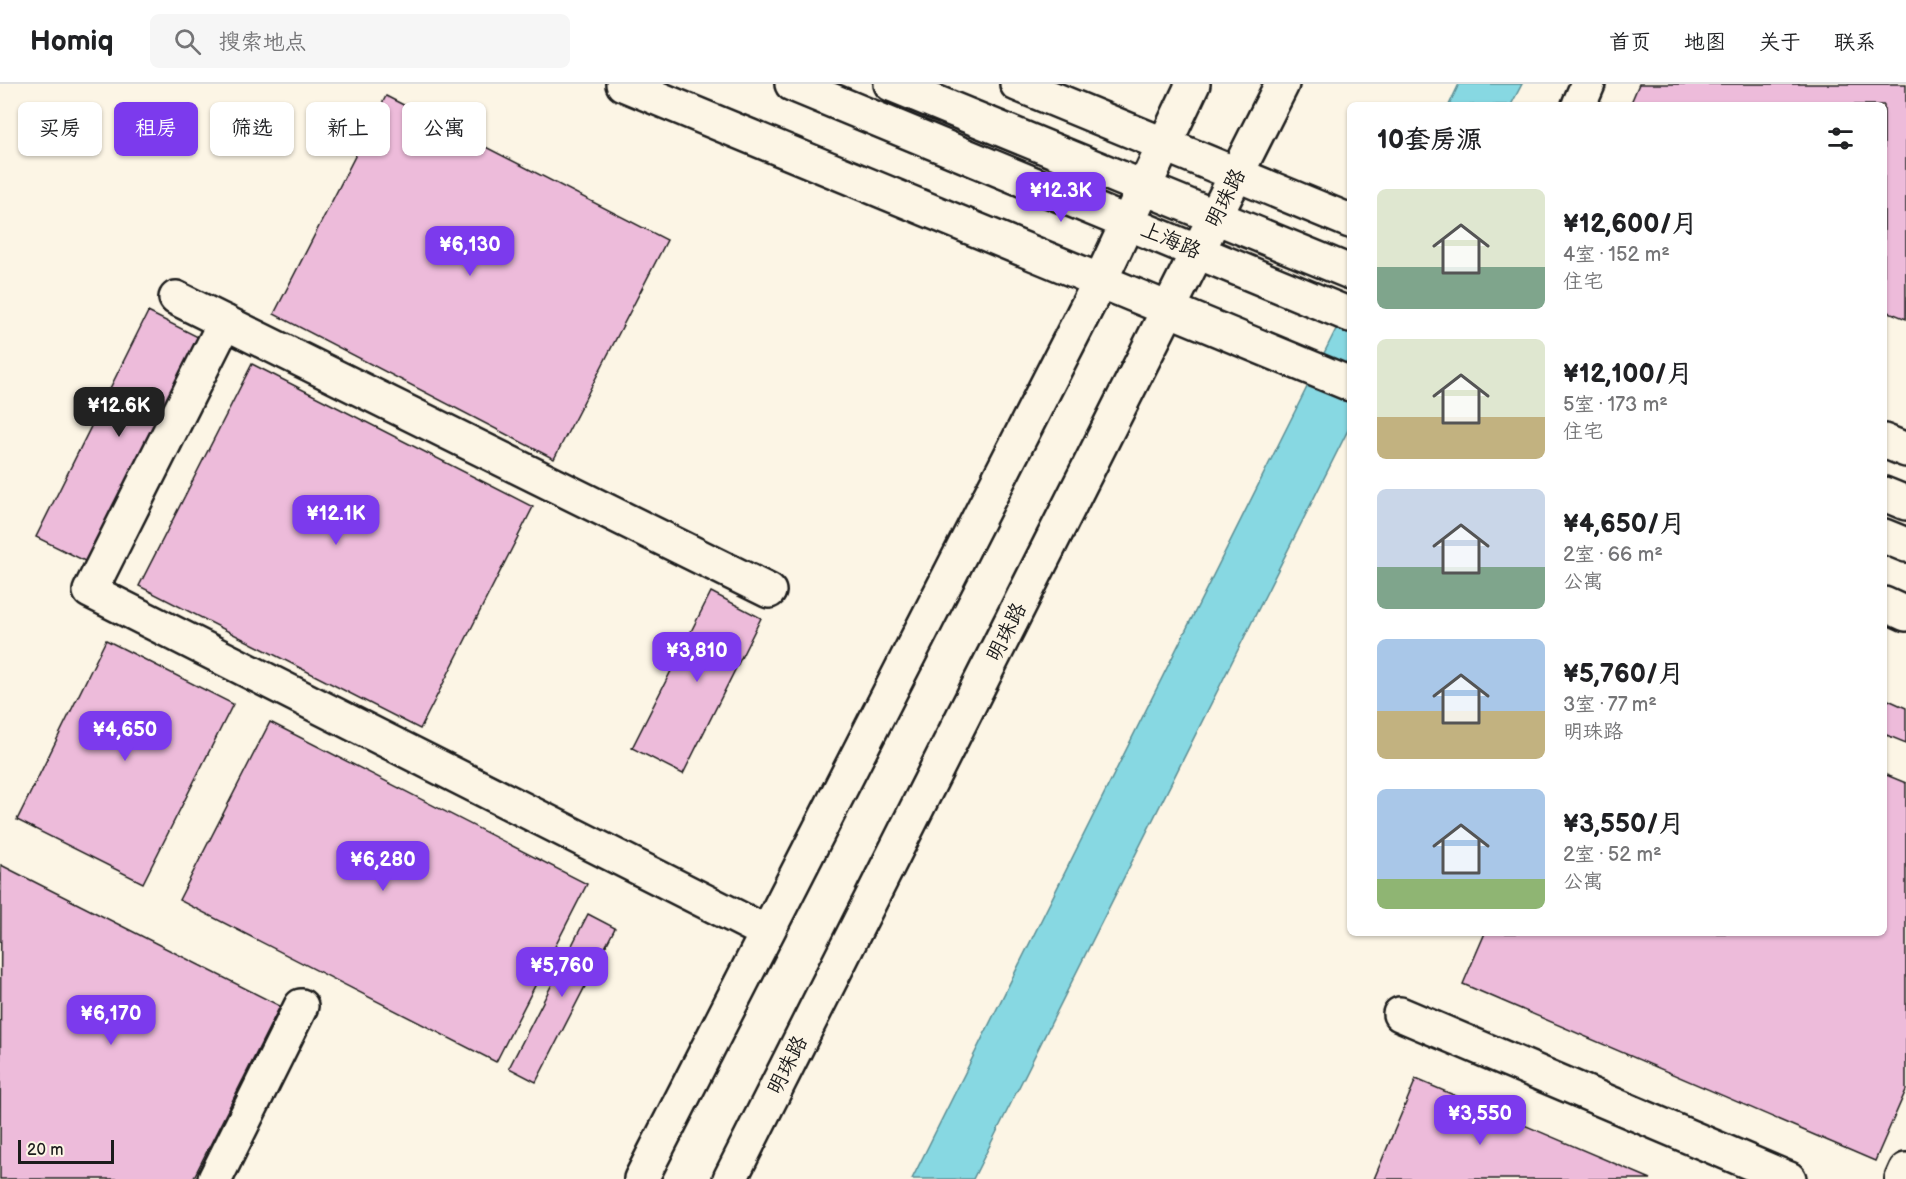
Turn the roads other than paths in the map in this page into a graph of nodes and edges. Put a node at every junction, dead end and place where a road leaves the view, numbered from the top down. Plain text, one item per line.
1 (623, 84) edge
2 (792, 84) edge
3 (891, 84) edge
4 (1017, 84) edge
5 (1193, 84) edge
6 (1282, 84) edge
7 (1588, 84) edge
8 (1580, 102) edge
9 (1164, 144) junction
10 (1237, 175) junction
11 (1144, 187) junction
12 (1216, 216) junction
13 (1347, 220) edge
14 (1127, 222) junction
15 (1198, 252) junction
16 (1347, 271) edge
17 (1100, 281) junction
18 (176, 298) dead end
19 (1169, 309) junction
20 (1347, 314) edge
21 (225, 322) junction
22 (1347, 383) edge
23 (1887, 442) edge
24 (1906, 450) edge
25 (1887, 495) edge
26 (1906, 503) edge
27 (1887, 537) edge
28 (1906, 545) edge
29 (769, 591) dead end
30 (1887, 605) edge
31 (1906, 614) edge
32 (766, 932) junction
33 (301, 1006) dead end
34 (1400, 1014) dead end
35 (1906, 1170) edge
36 (215, 1179) edge
37 (642, 1179) edge
38 (730, 1179) edge
39 (1789, 1179) edge
40 (1902, 1179) edge

1 - 17 main road
2 - 14 main road, 上海路
3 - 11 main road, 上海路
4 - 9 main road
5 - 9 main road
6 - 10 main road, 明珠路
7 - 8 main road
9 - 10 main road
9 - 11 main road
10 - 12 main road, 明珠路
10 - 13 main road
11 - 12 main road, 上海路
11 - 14 main road
12 - 15 main road, 明珠路
12 - 16 main road, 上海路
14 - 15 main road, 上海路
14 - 17 main road
15 - 19 main road, 明珠路
15 - 20 main road, 上海路
17 - 19 main road
17 - 32 main road
18 - 21 main road
19 - 22 main road
19 - 38 main road, 明珠路
21 - 29 main road
21 - 32 main road
23 - 24 main road
25 - 26 main road
27 - 28 main road
30 - 31 main road
32 - 37 main road
33 - 36 main road
34 - 39 main road
35 - 40 main road

